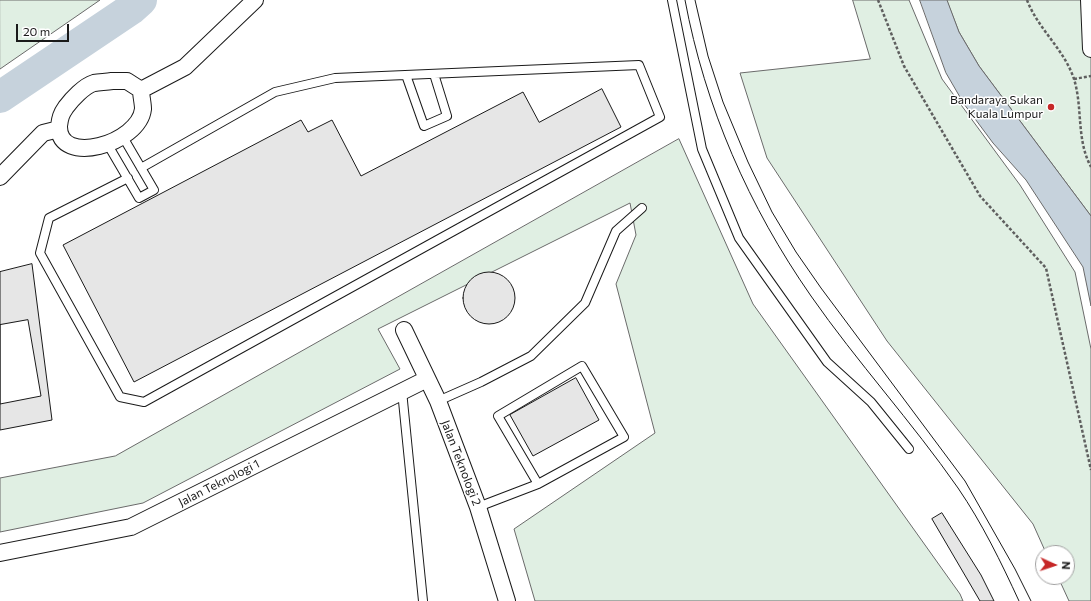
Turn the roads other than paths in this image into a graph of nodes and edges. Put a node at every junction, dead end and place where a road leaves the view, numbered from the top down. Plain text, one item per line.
1 (255, 0) edge
2 (672, 0) edge
3 (1089, 0) edge
4 (1091, 49) edge
5 (434, 74) junction
6 (406, 75) junction
7 (141, 90) junction
8 (59, 129) junction
9 (123, 137) junction
10 (108, 144) junction
11 (141, 168) junction
12 (0, 177) edge
13 (128, 178) junction
14 (642, 208) dead end
15 (404, 330) dead end
16 (427, 379) junction
17 (402, 391) junction
18 (438, 401) junction
19 (909, 449) dead end
20 (538, 484) junction
21 (478, 507) junction
22 (0, 553) edge
23 (423, 601) edge
24 (507, 601) edge

1 - 7 street
2 - 19 lane
3 - 4 street
5 - 6 lane
5 - 6 lane
5 - 13 lane
6 - 11 lane
7 - 8 street
7 - 9 street
8 - 10 street
8 - 12 street
9 - 10 street
9 - 11 lane
10 - 13 lane
11 - 13 lane
14 - 18 lane
15 - 16 street, Jalan Teknologi 2
16 - 17 street, Jalan Teknologi 1
16 - 18 street, Jalan Teknologi 2
17 - 22 street, Jalan Teknologi 1
17 - 23 lane
18 - 21 street, Jalan Teknologi 2
20 - 20 lane
20 - 21 lane
21 - 24 street, Jalan Teknologi 2

